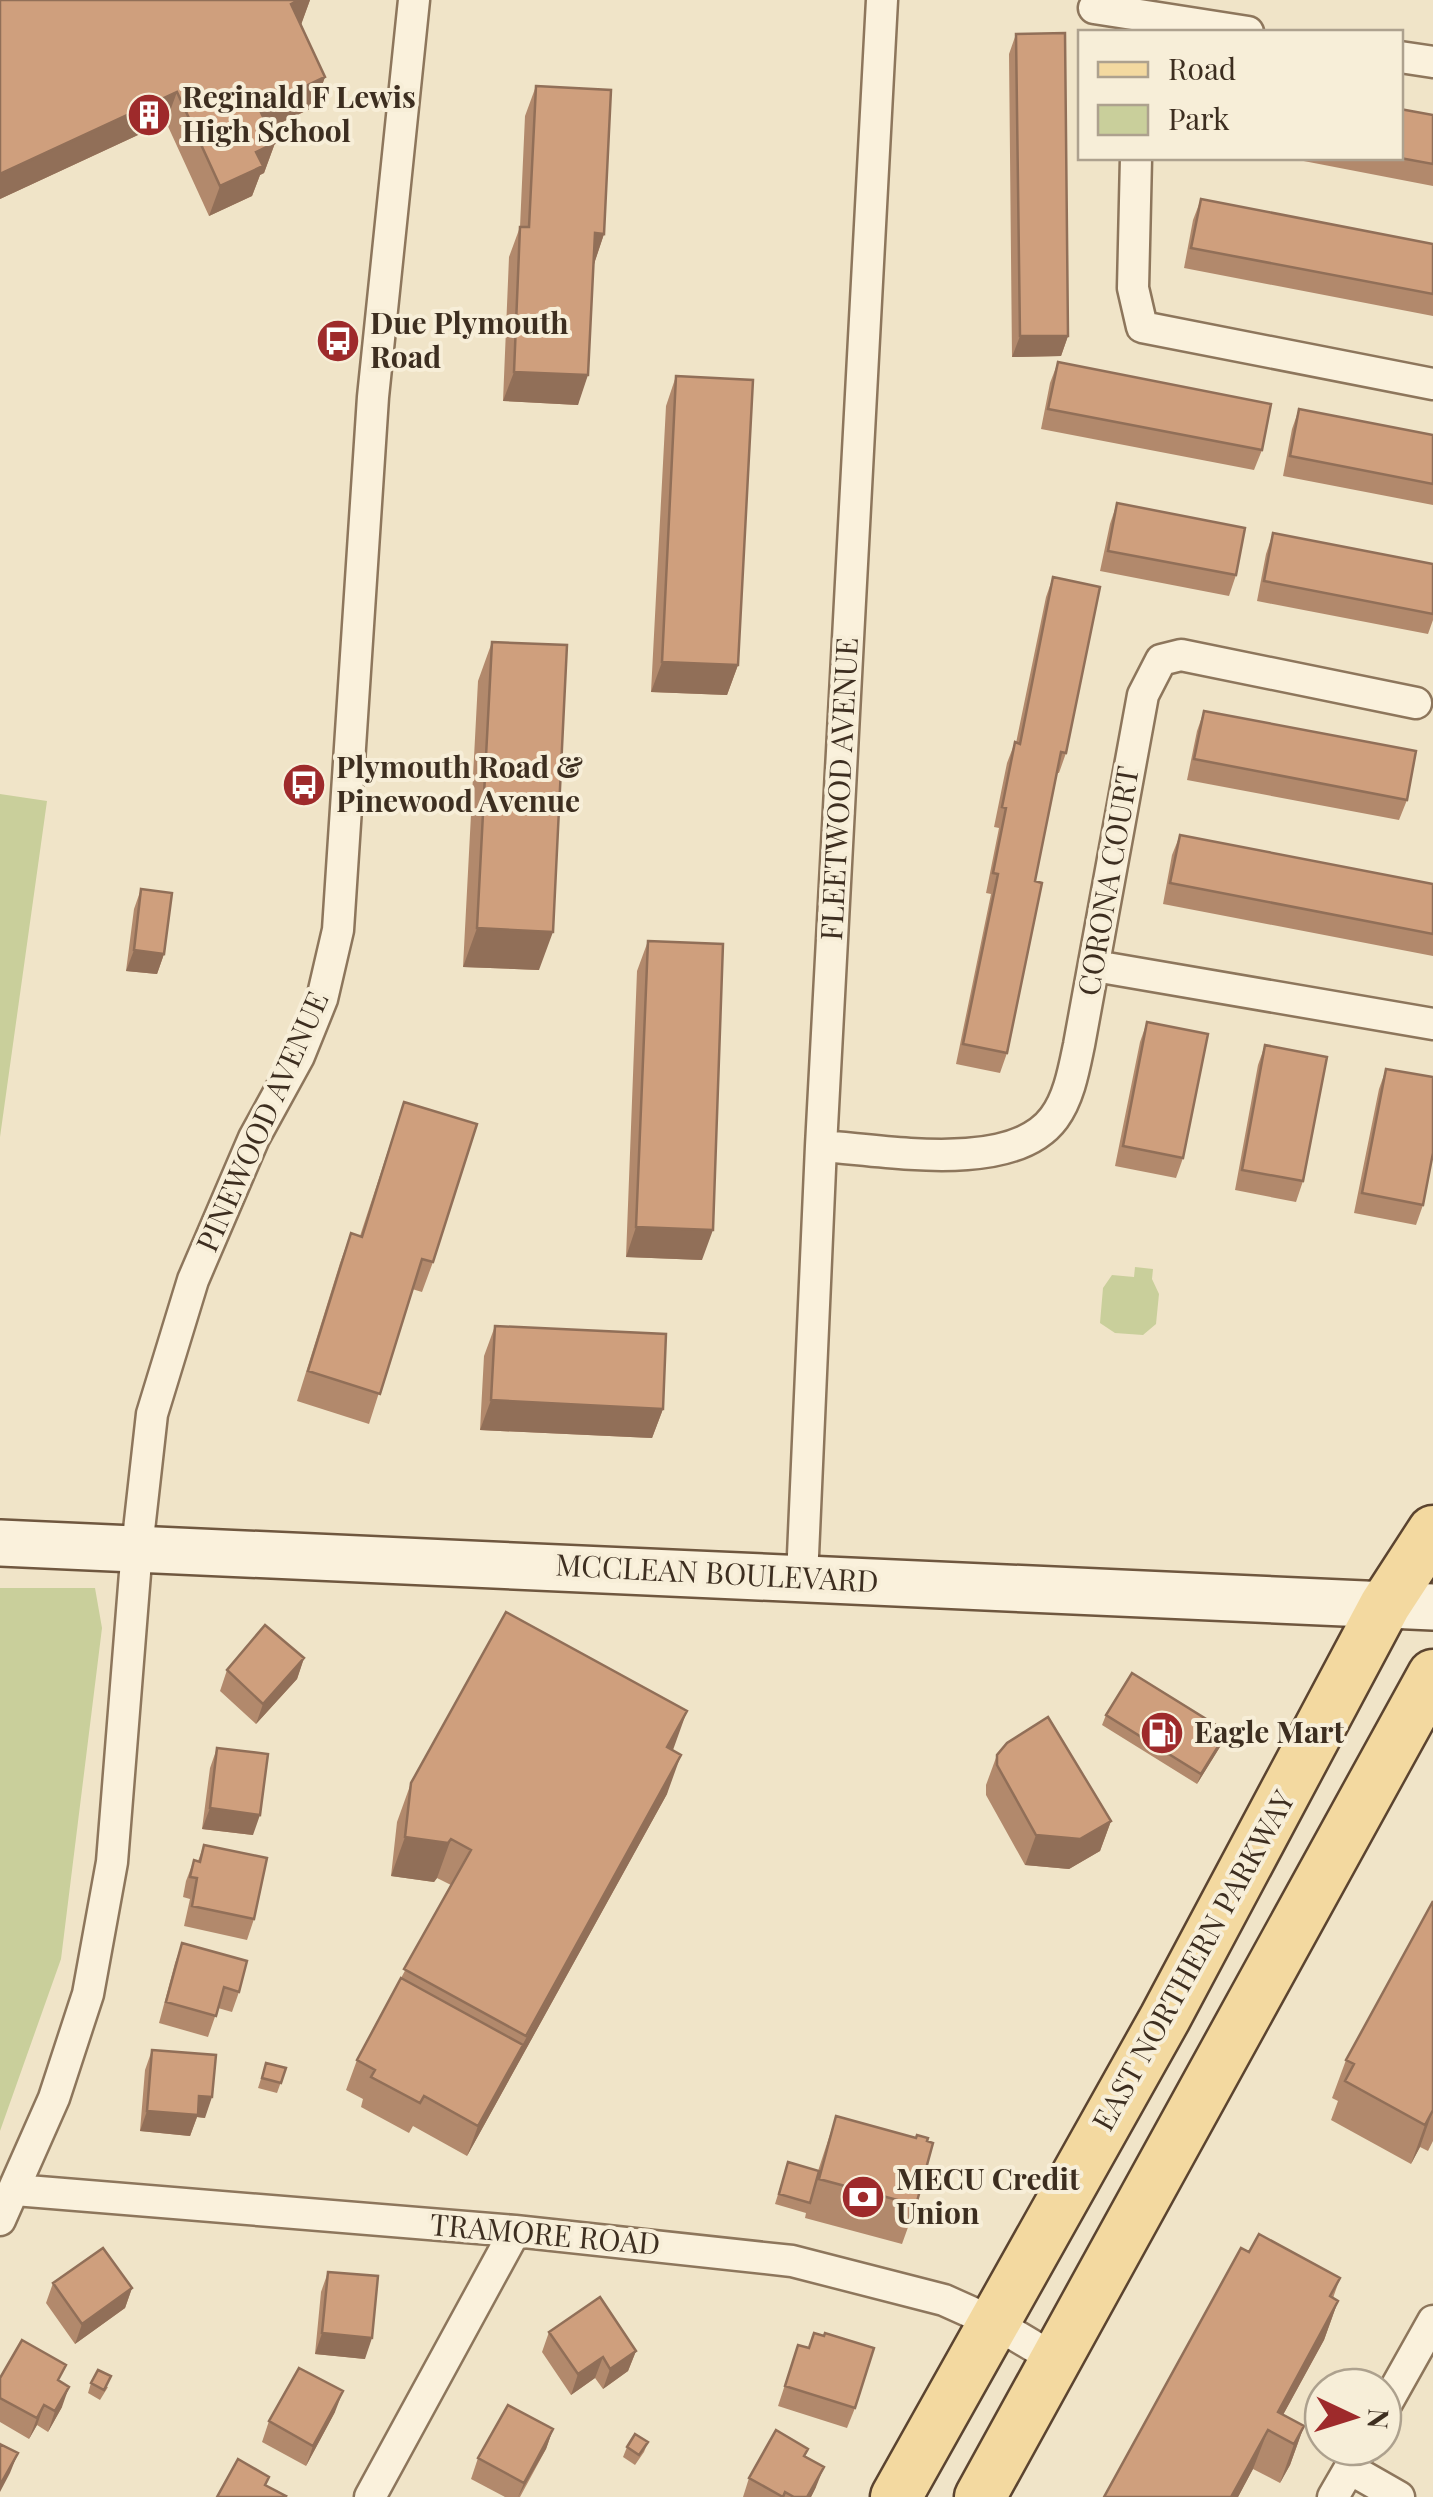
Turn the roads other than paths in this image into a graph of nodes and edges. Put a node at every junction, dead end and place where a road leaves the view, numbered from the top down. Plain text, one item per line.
1 (414, 0) edge
2 (882, 0) edge
3 (1096, 14) edge
4 (1231, 30) edge
5 (1403, 57) edge
6 (1433, 62) edge
7 (1136, 160) edge
8 (1433, 384) edge
9 (1416, 703) dead end
10 (1095, 966) junction
11 (1433, 1024) edge
12 (821, 1146) junction
13 (1433, 1531) edge
14 (0, 1542) edge
15 (137, 1548) junction
16 (802, 1578) junction
17 (1409, 1606) edge
18 (1433, 1675) edge
19 (15, 2190) junction
20 (0, 2220) edge
21 (515, 2231) junction
22 (1433, 2321) edge
23 (993, 2322) junction
24 (1056, 2359) junction
25 (1403, 2374) edge
26 (1351, 2467) edge
27 (1366, 2467) edge
28 (370, 2497) edge
29 (896, 2497) edge
30 (980, 2497) edge
31 (1333, 2497) edge
32 (1399, 2497) edge

1 - 15 street, PINEWOOD AVENUE
2 - 12 street, FLEETWOOD AVENUE
3 - 4 street
5 - 6 street
7 - 8 street
9 - 10 street, CORONA COURT
10 - 11 street
10 - 12 street, CORONA COURT
12 - 16 street, FLEETWOOD AVENUE
13 - 17 main road, EAST NORTHERN PARKWAY
14 - 15 street, MCCLEAN BOULEVARD
15 - 16 street, MCCLEAN BOULEVARD
15 - 19 street, PINEWOOD AVENUE
16 - 17 street, MCCLEAN BOULEVARD
17 - 23 main road, EAST NORTHERN PARKWAY
18 - 24 main road
19 - 20 street, PINEWOOD AVENUE
19 - 21 street, TRAMORE ROAD
21 - 23 street, TRAMORE ROAD
21 - 28 street
22 - 25 street
23 - 24 street, TRAMORE ROAD
23 - 29 main road, EAST NORTHERN PARKWAY
24 - 30 main road
26 - 31 street
27 - 32 street

